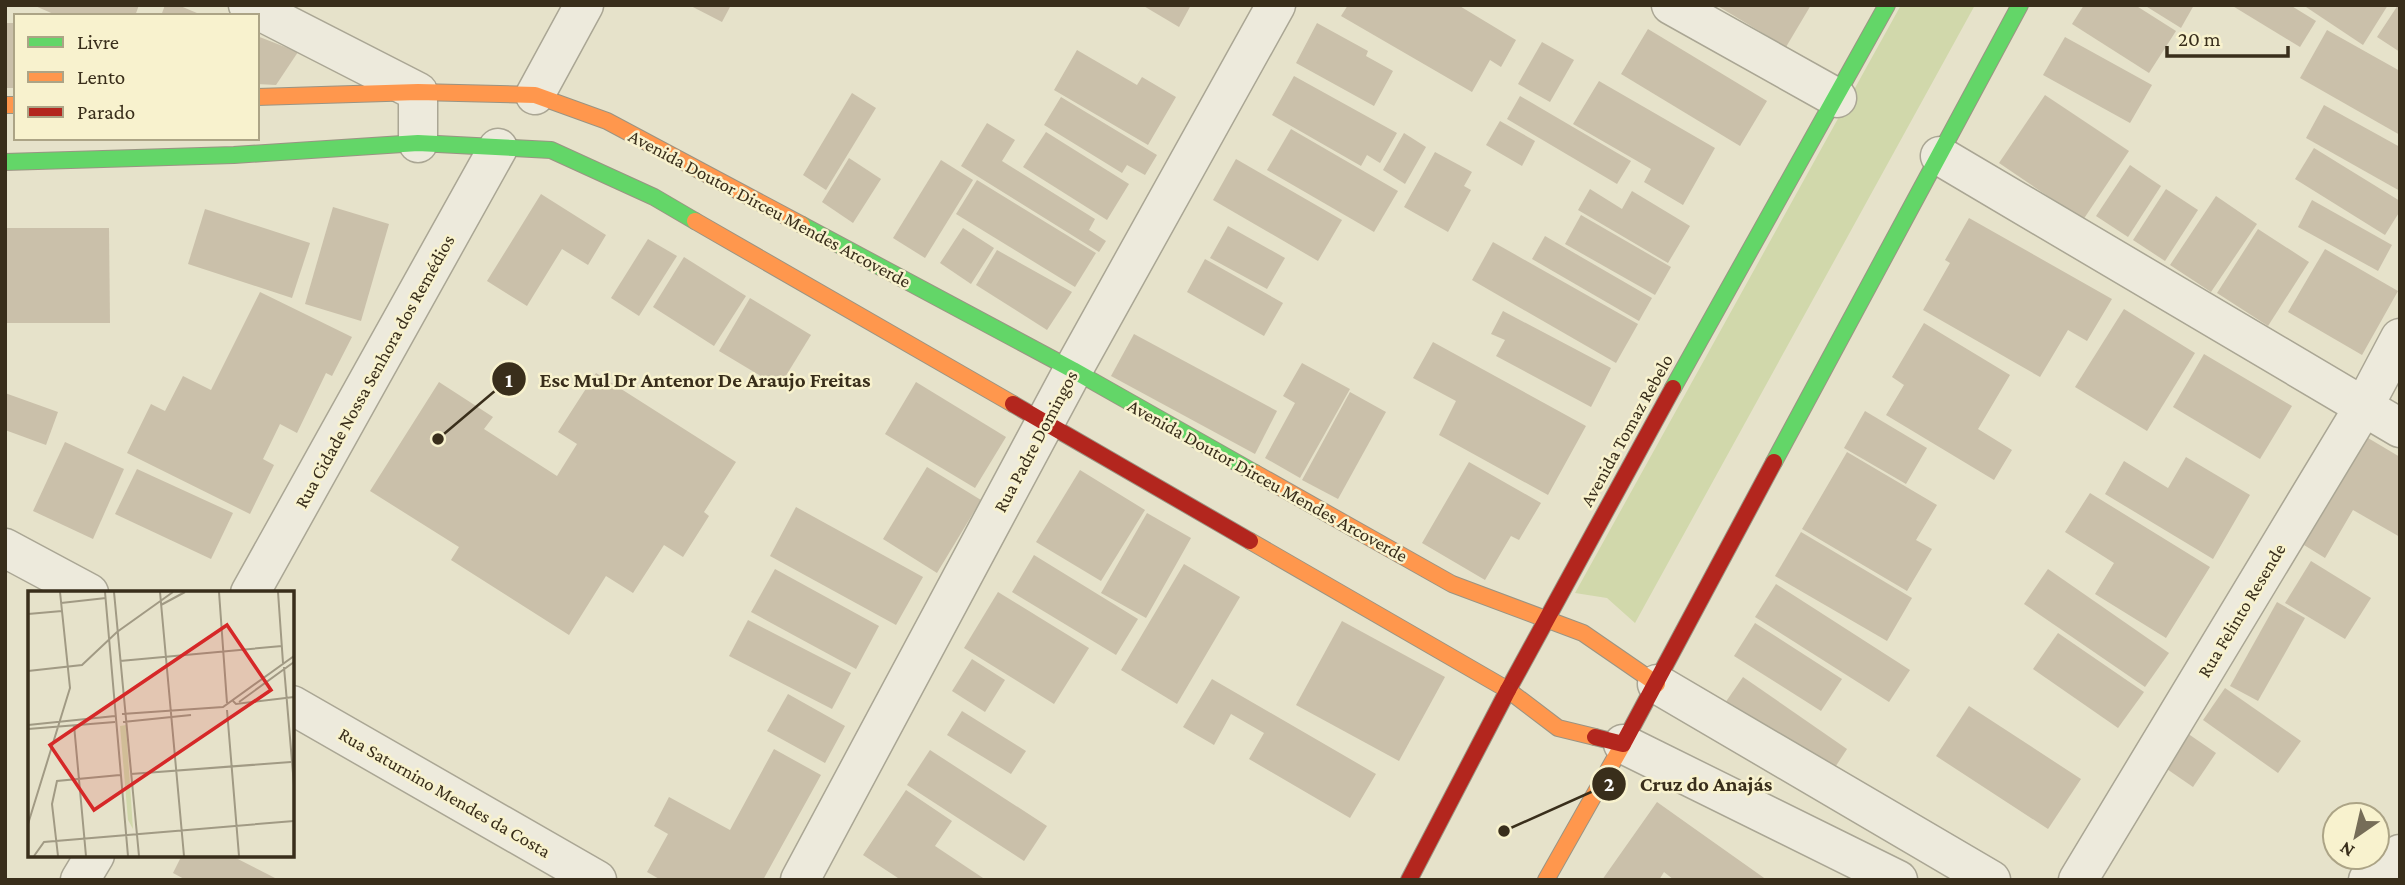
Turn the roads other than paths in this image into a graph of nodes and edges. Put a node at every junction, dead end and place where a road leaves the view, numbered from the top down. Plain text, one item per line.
1 (248, 5) edge
2 (584, 5) edge
3 (1276, 5) edge
4 (1671, 5) edge
5 (1888, 5) edge
6 (2020, 5) edge
7 (418, 92) junction
8 (535, 95) junction
9 (259, 97) edge
10 (1837, 98) junction
11 (418, 143) junction
12 (232, 147) edge
13 (498, 148) junction
14 (672, 155) junction
15 (1940, 156) junction
16 (5, 162) edge
17 (659, 186) junction
18 (2400, 338) edge
19 (1073, 370) junction
20 (2363, 408) junction
21 (1047, 421) junction
22 (2400, 428) edge
23 (5, 548) edge
24 (85, 591) edge
25 (251, 591) edge
26 (1544, 620) junction
27 (1657, 684) junction
28 (1508, 690) junction
29 (294, 706) edge
30 (1623, 744) junction
31 (2400, 854) edge
32 (94, 857) edge
33 (80, 880) edge
34 (597, 880) edge
35 (800, 880) edge
36 (1409, 880) edge
37 (1546, 880) edge
38 (1898, 880) edge
39 (1991, 880) edge
40 (2078, 880) edge
41 (2368, 880) edge

1 - 7 street
2 - 8 street
3 - 19 street, Rua Padre Domingos
4 - 10 street
5 - 10 main road, Avenida Tomaz Rebelo
6 - 15 main road
7 - 8 main road, Avenida Doutor Dirceu Mendes Arcoverde
7 - 9 main road, Avenida Doutor Dirceu Mendes Arcoverde
7 - 11 street
8 - 14 main road, Avenida Doutor Dirceu Mendes Arcoverde
10 - 26 main road, Avenida Tomaz Rebelo
11 - 12 main road
11 - 13 main road
12 - 16 main road
13 - 17 main road
13 - 25 street, Rua Cidade Nossa Senhora dos Remédios
14 - 17 main road
14 - 19 main road, Avenida Doutor Dirceu Mendes Arcoverde
15 - 20 street
15 - 27 main road
17 - 21 main road
18 - 20 street, Rua Felinto Resende
19 - 21 street, Rua Padre Domingos
19 - 26 main road, Avenida Doutor Dirceu Mendes Arcoverde
20 - 22 street
20 - 40 street, Rua Felinto Resende
21 - 28 main road
21 - 35 street, Rua Padre Domingos
23 - 24 street
26 - 27 main road, Avenida Doutor Dirceu Mendes Arcoverde
26 - 28 main road, Avenida Tomaz Rebelo
27 - 30 main road
27 - 39 street, Avenida Doutor Dirceu Mendes Arcoverde
28 - 30 main road
28 - 36 main road, Avenida Tomaz Rebelo
29 - 34 street, Rua Saturnino Mendes da Costa
30 - 37 main road
30 - 38 street
31 - 41 street
32 - 33 street

